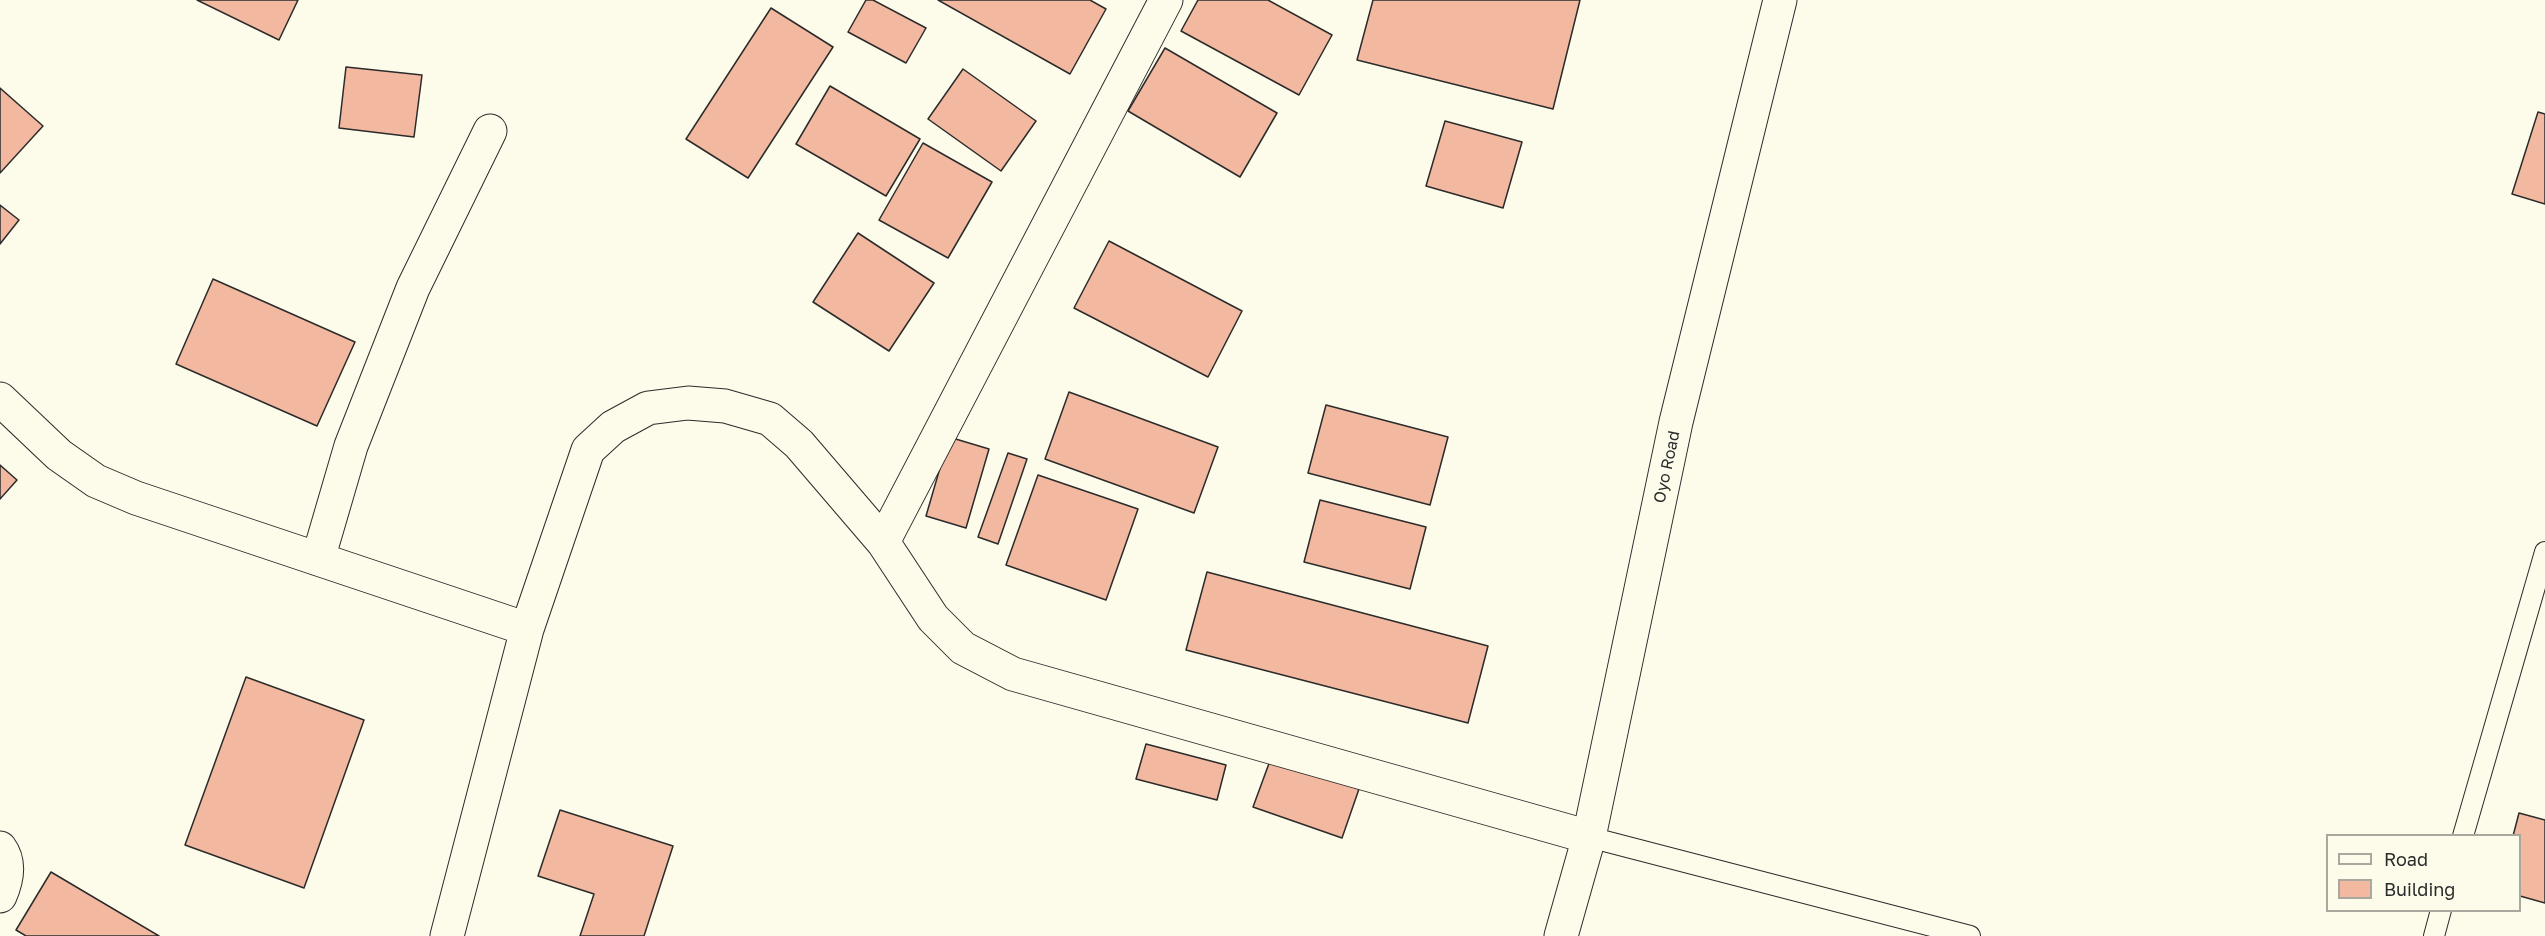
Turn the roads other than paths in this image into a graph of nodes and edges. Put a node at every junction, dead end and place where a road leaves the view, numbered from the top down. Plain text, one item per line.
1 (1166, 0) edge
2 (1780, 0) edge
3 (490, 131) dead end
4 (0, 399) edge
5 (883, 542) junction
6 (2545, 552) edge
7 (318, 559) junction
8 (527, 629) junction
9 (2464, 834) edge
10 (1589, 837) junction
11 (0, 848) edge
12 (0, 896) edge
13 (2440, 912) edge
14 (447, 936) edge
15 (1561, 936) edge
16 (1970, 936) edge
17 (2434, 936) edge

1 - 5 main road
2 - 10 main road, Oyo Road
3 - 7 main road
4 - 7 main road
5 - 8 main road
5 - 10 main road
6 - 9 lane
7 - 8 main road
8 - 14 main road
10 - 15 main road, Oyo Road
10 - 16 lane
11 - 12 main road
13 - 17 lane

